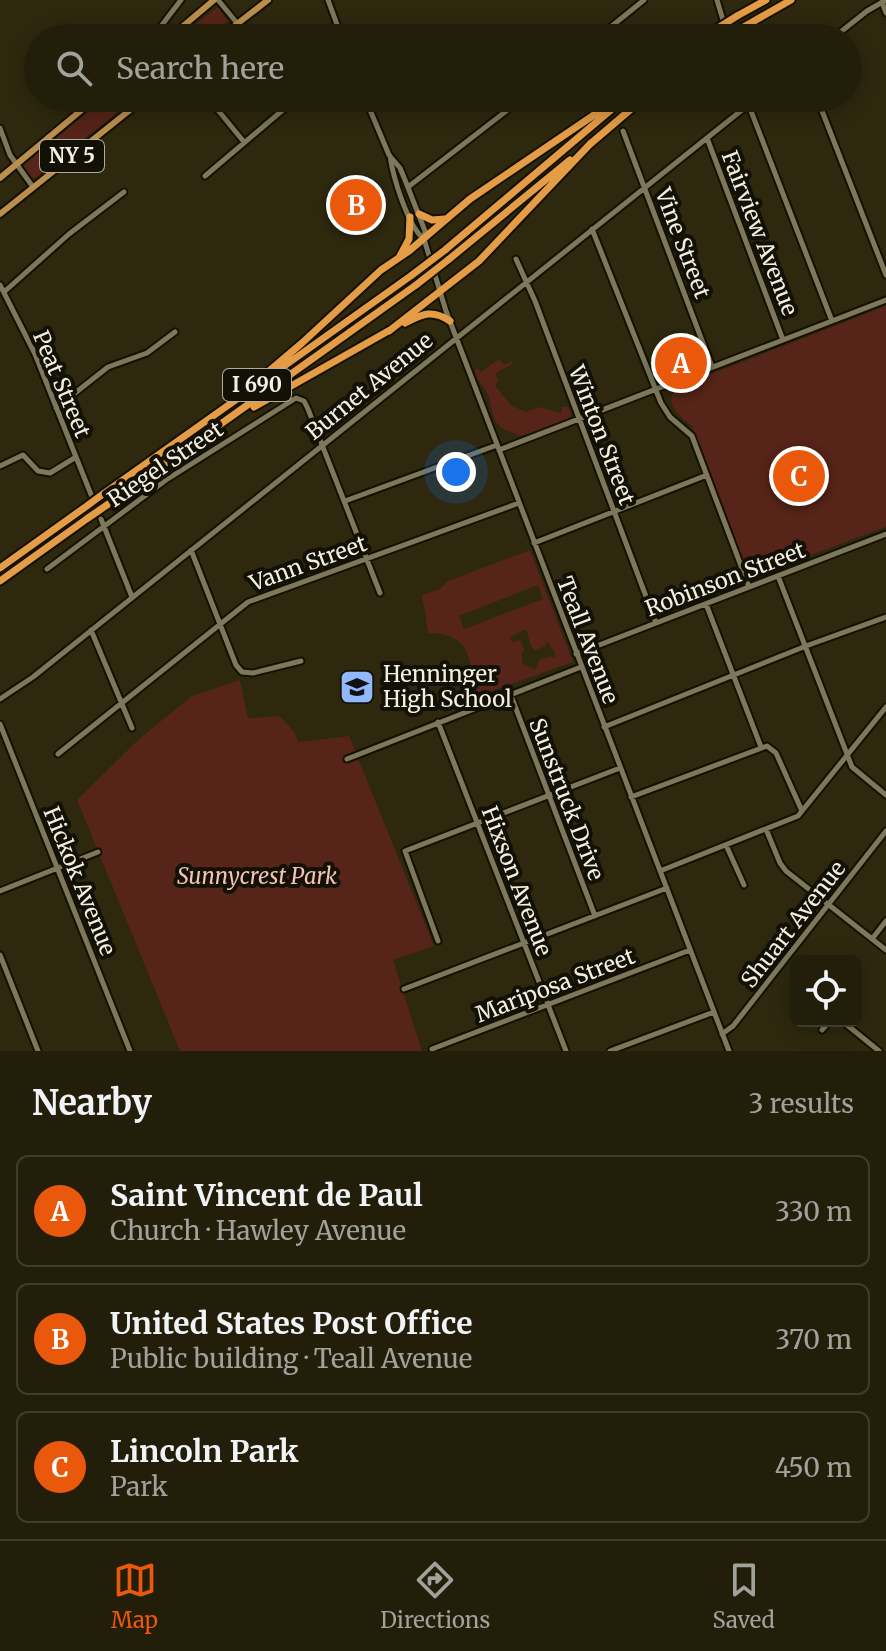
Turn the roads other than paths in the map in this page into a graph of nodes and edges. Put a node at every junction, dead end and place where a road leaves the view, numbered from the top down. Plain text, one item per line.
1 (181, 0) edge
2 (216, 0) edge
3 (260, 0) edge
4 (268, 0) edge
5 (328, 0) edge
6 (644, 0) edge
7 (717, 0) edge
8 (766, 0) edge
9 (791, 0) edge
10 (884, 1) edge
11 (886, 13) edge
12 (249, 14) junction
13 (237, 23) joint
14 (165, 24) edge
15 (186, 24) edge
16 (337, 24) edge
17 (614, 24) edge
18 (724, 24) edge
19 (724, 24) edge
20 (749, 24) edge
21 (852, 24) edge
22 (79, 112) edge
23 (127, 112) edge
24 (219, 112) edge
25 (280, 112) edge
26 (371, 112) edge
27 (505, 112) edge
28 (600, 112) edge
29 (606, 112) edge
30 (628, 112) edge
31 (736, 112) edge
32 (751, 112) edge
33 (822, 112) edge
34 (0, 128) edge
35 (623, 131) dead end
36 (707, 138) junction
37 (244, 142) junction
38 (591, 143) junction
39 (390, 156) junction
40 (16, 165) junction
41 (205, 176) dead end
42 (1, 178) edge
43 (33, 187) junction
44 (408, 187) junction
45 (645, 187) junction
46 (124, 192) dead end
47 (0, 214) edge
48 (419, 214) junction
49 (410, 217) junction
50 (445, 219) junction
51 (592, 229) junction
52 (424, 239) junction
53 (399, 257) junction
54 (516, 259) dead end
55 (886, 275) edge
56 (526, 281) junction
57 (0, 285) edge
58 (439, 290) junction
59 (4, 292) junction
60 (886, 300) edge
61 (450, 321) junction
62 (832, 321) junction
63 (389, 331) junction
64 (175, 332) dead end
65 (456, 337) junction
66 (783, 340) junction
67 (712, 367) junction
68 (654, 389) junction
69 (234, 401) junction
70 (56, 408) junction
71 (579, 419) junction
72 (228, 421) junction
73 (323, 444) junction
74 (498, 448) junction
75 (76, 457) junction
76 (0, 466) edge
77 (707, 475) junction
78 (92, 497) dead end
79 (345, 501) junction
80 (519, 503) junction
81 (615, 512) junction
82 (102, 522) junction
83 (886, 534) edge
84 (534, 543) junction
85 (191, 550) junction
86 (367, 558) junction
87 (0, 568) edge
88 (47, 569) dead end
89 (778, 576) junction
90 (0, 581) edge
91 (749, 587) junction
92 (380, 593) dead end
93 (132, 597) junction
94 (706, 604) junction
95 (886, 617) edge
96 (656, 623) junction
97 (220, 625) junction
98 (91, 630) junction
99 (806, 646) junction
100 (576, 654) junction
101 (301, 661) dead end
102 (581, 667) junction
103 (733, 675) junction
104 (510, 693) junction
105 (0, 699) edge
106 (121, 703) junction
107 (886, 707) edge
108 (438, 722) junction
109 (0, 724) edge
110 (604, 727) junction
111 (132, 728) dead end
112 (761, 747) junction
113 (58, 754) dead end
114 (848, 756) junction
115 (347, 759) dead end
116 (620, 768) junction
117 (549, 794) junction
118 (886, 795) edge
119 (631, 797) junction
120 (802, 811) junction
121 (476, 821) junction
122 (766, 829) junction
123 (886, 831) edge
124 (726, 845) junction
125 (98, 852) dead end
126 (57, 868) junction
127 (660, 871) junction
128 (744, 885) dead end
129 (667, 888) junction
130 (0, 891) edge
131 (829, 904) junction
132 (595, 916) junction
133 (886, 921) edge
134 (872, 939) junction
135 (438, 941) dead end
136 (524, 943) junction
137 (690, 950) junction
138 (886, 950) edge
139 (0, 955) edge
140 (404, 989) dead end
141 (549, 1004) junction
142 (714, 1012) junction
143 (825, 1027) edge
144 (849, 1027) edge
145 (822, 1030) dead end
146 (722, 1034) junction
147 (432, 1049) edge
148 (38, 1051) edge
149 (130, 1051) edge
150 (566, 1051) edge
151 (610, 1051) edge
152 (729, 1051) edge
153 (879, 1051) edge

1 - 14 street
2 - 13 street
2 - 15 main road
3 - 12 main road
4 - 12 main road
5 - 16 street
6 - 17 street
7 - 18 street
8 - 19 highway, bridge
9 - 20 highway, bridge
10 - 11 street
10 - 21 street
12 - 13 main road
22 - 40 main road, NY 5
23 - 43 main road, NY 5
24 - 37 street
25 - 37 street
26 - 39 street, Teall Avenue
27 - 44 street
28 - 50 highway
29 - 69 highway, I 690, bridge
30 - 38 highway, I 690
31 - 36 street, Burnet Avenue
32 - 62 street
33 - 55 street
34 - 40 street
35 - 45 street, Vine Street
36 - 45 street, Burnet Avenue
36 - 66 street, Fairview Avenue
37 - 41 street
38 - 58 highway
38 - 72 highway, I 690, bridge
39 - 44 street, Teall Avenue
39 - 49 street, Teall Avenue
40 - 42 main road, NY 5
40 - 43 street
43 - 47 main road, NY 5
44 - 48 street, Teall Avenue
45 - 51 street, Burnet Avenue
45 - 67 street, Vine Street
46 - 59 street
48 - 50 highway
48 - 52 street, Teall Avenue
49 - 52 street, Teall Avenue
49 - 53 highway
50 - 52 highway
51 - 56 street, Burnet Avenue
51 - 68 street
52 - 53 highway
52 - 58 street, Teall Avenue
53 - 69 highway
54 - 56 street, Winton Street
56 - 65 street, Burnet Avenue
56 - 71 street, Winton Street
57 - 59 street, Peat Street
58 - 61 street, Teall Avenue
58 - 63 highway
59 - 70 street, Peat Street
60 - 62 street
61 - 63 highway
61 - 65 street, Teall Avenue
62 - 66 street
63 - 72 highway
64 - 70 street
65 - 73 street, Burnet Avenue
65 - 74 street, Teall Avenue
66 - 67 street
67 - 68 street
68 - 71 street
68 - 77 street
69 - 87 highway, I 690, bridge
70 - 75 street, Peat Street
71 - 74 street
71 - 81 street, Winton Street
72 - 90 highway, I 690, bridge
73 - 79 street
73 - 82 street, Riegel Street
73 - 85 street, Burnet Avenue
74 - 79 street
74 - 80 street, Teall Avenue
75 - 76 street
75 - 78 street, Peat Street
77 - 81 street
77 - 91 street
79 - 86 street
80 - 84 street, Teall Avenue
80 - 86 street, Vann Street
81 - 84 street
81 - 96 street, Winton Street
82 - 88 street, Riegel Street
82 - 93 street
83 - 89 street, Robinson Street
84 - 100 street, Teall Avenue
85 - 93 street, Burnet Avenue
85 - 97 street
86 - 92 street
86 - 97 street, Vann Street
89 - 91 street, Robinson Street
89 - 99 street
91 - 94 street, Robinson Street
93 - 98 street, Burnet Avenue
94 - 96 street, Robinson Street
94 - 103 street
95 - 99 street
96 - 100 street, Robinson Street
97 - 101 street
97 - 106 street, Vann Street
98 - 105 street, Burnet Avenue
98 - 106 street
99 - 103 street
99 - 114 street
100 - 102 street, Teall Avenue
102 - 104 street
102 - 110 street, Teall Avenue
103 - 110 street
103 - 112 street
104 - 108 street
104 - 117 street, Sunstruck Drive
106 - 111 street
106 - 113 street, Vann Street
107 - 114 street
108 - 115 street
108 - 121 street, Hixson Avenue
109 - 126 street, Hickok Avenue
110 - 116 street, Teall Avenue
112 - 119 street
112 - 120 street
114 - 118 street
114 - 120 street
116 - 117 street
116 - 119 street, Teall Avenue
117 - 121 street
117 - 132 street, Sunstruck Drive
119 - 127 street, Teall Avenue
120 - 122 street
121 - 135 street
121 - 136 street, Hixson Avenue
122 - 124 street
122 - 131 street
123 - 131 street, Shuart Avenue
124 - 127 street
124 - 128 street
125 - 126 street
126 - 130 street
126 - 149 street, Hickok Avenue
127 - 129 street, Teall Avenue
129 - 132 street
129 - 137 street, Teall Avenue
131 - 134 street
131 - 146 street, Shuart Avenue
132 - 136 street
133 - 134 street
134 - 138 street
136 - 140 street
136 - 141 street, Hixson Avenue
137 - 141 street, Mariposa Street
137 - 142 street, Teall Avenue
139 - 148 street
141 - 147 street, Mariposa Street
141 - 150 street, Hixson Avenue
142 - 146 street, Teall Avenue
142 - 151 street
143 - 145 street
144 - 153 street
146 - 152 street, Teall Avenue

